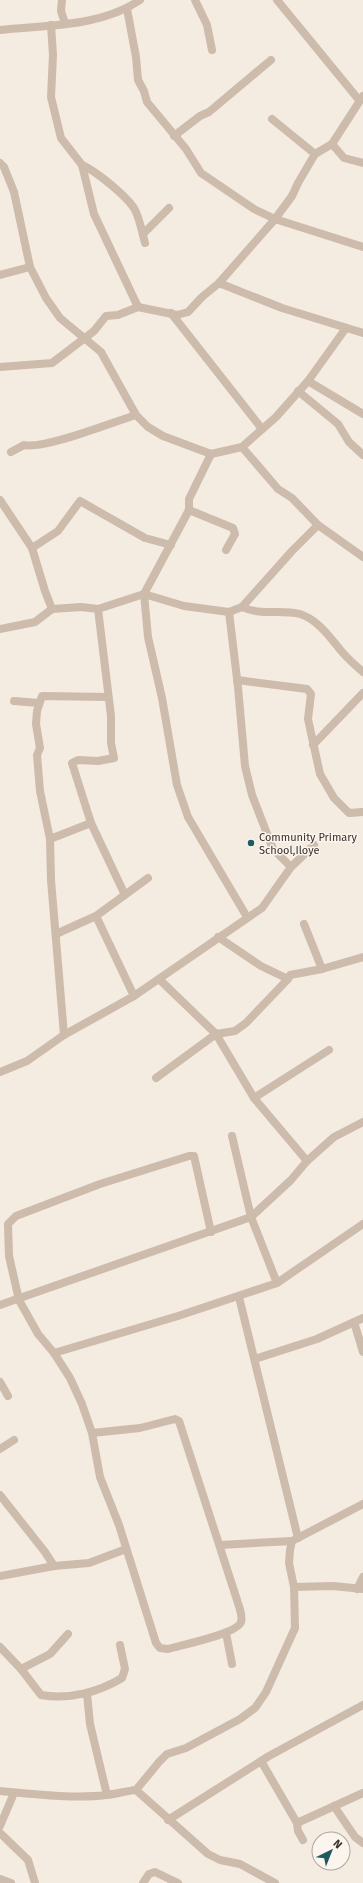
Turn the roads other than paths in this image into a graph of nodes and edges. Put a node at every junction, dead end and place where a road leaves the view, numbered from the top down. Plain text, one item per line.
1 (62, 0) edge
2 (140, 0) edge
3 (195, 0) edge
4 (280, 1) edge
5 (127, 8) junction
6 (65, 23) junction
7 (51, 25) junction
8 (0, 30) edge
9 (212, 50) dead end
10 (270, 60) dead end
11 (361, 98) edge
12 (272, 119) dead end
13 (174, 136) junction
14 (332, 144) junction
15 (315, 154) junction
16 (0, 163) edge
17 (363, 163) edge
18 (82, 165) junction
19 (169, 208) dead end
20 (275, 219) junction
21 (143, 234) junction
22 (145, 243) dead end
23 (363, 247) edge
24 (30, 268) junction
25 (0, 275) edge
26 (219, 284) junction
27 (138, 307) junction
28 (171, 313) junction
29 (346, 328) junction
30 (363, 333) edge
31 (84, 337) junction
32 (0, 366) edge
33 (308, 381) junction
34 (298, 391) junction
35 (363, 414) edge
36 (136, 415) junction
37 (262, 429) junction
38 (242, 447) junction
39 (11, 452) dead end
40 (211, 454) junction
41 (363, 456) edge
42 (0, 500) edge
43 (189, 510) junction
44 (318, 525) junction
45 (171, 545) junction
46 (32, 548) junction
47 (226, 550) dead end
48 (363, 557) edge
49 (144, 594) junction
50 (242, 607) junction
51 (52, 609) junction
52 (98, 610) junction
53 (229, 612) junction
54 (0, 629) edge
55 (363, 672) edge
56 (237, 680) junction
57 (363, 693) edge
58 (108, 697) junction
59 (14, 701) dead end
60 (39, 703) junction
61 (313, 745) junction
62 (363, 812) edge
63 (91, 824) junction
64 (50, 839) junction
65 (314, 845) dead end
66 (291, 867) junction
67 (148, 878) dead end
68 (125, 895) junction
69 (96, 916) junction
70 (247, 917) junction
71 (304, 924) dead end
72 (56, 934) junction
73 (218, 937) junction
74 (363, 955) edge
75 (322, 969) junction
76 (159, 979) junction
77 (288, 979) junction
78 (134, 996) junction
79 (216, 1034) junction
80 (64, 1035) junction
81 (328, 1050) dead end
82 (0, 1072) edge
83 (156, 1078) dead end
84 (254, 1098) junction
85 (363, 1122) edge
86 (232, 1136) dead end
87 (307, 1162) junction
88 (252, 1217) junction
89 (363, 1224) edge
90 (211, 1232) junction
91 (277, 1283) junction
92 (239, 1296) junction
93 (19, 1300) junction
94 (0, 1305) edge
95 (363, 1318) edge
96 (354, 1322) junction
97 (363, 1352) edge
98 (54, 1353) junction
99 (255, 1359) junction
100 (0, 1382) edge
101 (8, 1396) dead end
102 (92, 1433) junction
103 (14, 1440) dead end
104 (0, 1449) edge
105 (0, 1495) edge
106 (363, 1504) edge
107 (295, 1539) junction
108 (220, 1545) junction
109 (126, 1549) junction
110 (54, 1566) junction
111 (0, 1576) edge
112 (363, 1577) edge
113 (294, 1587) junction
114 (360, 1589) edge
115 (226, 1633) junction
116 (68, 1634) dead end
117 (120, 1645) dead end
118 (0, 1647) edge
119 (232, 1664) dead end
120 (22, 1669) junction
121 (87, 1694) junction
122 (363, 1705) edge
123 (261, 1761) junction
124 (136, 1790) junction
125 (0, 1791) edge
126 (14, 1793) junction
127 (363, 1793) edge
128 (107, 1795) junction
129 (334, 1806) junction
130 (168, 1820) junction
131 (297, 1823) junction
132 (0, 1826) edge
133 (0, 1833) edge
134 (303, 1840) dead end
135 (363, 1843) edge
136 (0, 1879) edge
137 (10, 1883) edge
138 (35, 1883) edge
139 (143, 1883) edge
140 (178, 1883) edge
141 (275, 1883) edge

1 - 6 street
2 - 5 street
3 - 9 street
4 - 11 street
5 - 6 street
5 - 13 street
6 - 7 street
7 - 8 street
7 - 18 street
10 - 13 street
11 - 14 street
12 - 15 street
13 - 20 street
14 - 15 street
14 - 17 street
15 - 20 street
16 - 24 street
18 - 21 street
18 - 27 street
19 - 21 street
20 - 23 street
20 - 26 street
21 - 22 street
24 - 25 street
24 - 31 street
26 - 28 street
26 - 29 street
27 - 28 street
27 - 31 street
28 - 37 street
29 - 30 street
29 - 33 street
31 - 32 street
31 - 36 street
33 - 34 street
33 - 35 street
34 - 37 street
34 - 41 street
36 - 39 street
36 - 40 street
37 - 38 street
38 - 40 street
38 - 44 street
40 - 43 street
42 - 46 street
43 - 45 street
43 - 47 street
44 - 48 street
44 - 50 street
45 - 46 street
45 - 49 street
46 - 51 street
49 - 52 street
49 - 53 street
49 - 70 street
50 - 53 street
50 - 55 street
51 - 52 street
51 - 54 street
52 - 58 street
53 - 56 street
56 - 61 street
56 - 66 street
57 - 61 street
58 - 60 street
58 - 63 street
59 - 60 street
60 - 64 street
61 - 62 street
63 - 64 street
63 - 68 street
64 - 72 street
65 - 66 street
66 - 70 street
67 - 68 street
68 - 69 street
69 - 72 street
69 - 78 street
70 - 73 street
71 - 75 street
72 - 80 street
73 - 76 street
73 - 77 street
74 - 75 street
75 - 77 street
76 - 78 street
76 - 79 street
77 - 79 street
78 - 80 street
79 - 83 street
79 - 84 street
80 - 82 street
81 - 84 street
84 - 87 street
85 - 87 street
86 - 88 street
87 - 88 street
88 - 90 street
88 - 91 street
89 - 91 street
90 - 93 street
90 - 93 street
91 - 92 street
92 - 98 street
92 - 99 street
93 - 94 street
93 - 98 street
95 - 96 street
96 - 97 street
96 - 99 street
98 - 102 street
99 - 107 street
100 - 101 street
102 - 108 street
102 - 109 street
103 - 104 street
105 - 110 street
106 - 107 street
107 - 108 street
107 - 113 street
108 - 115 street
109 - 110 street
109 - 115 street
110 - 111 street
112 - 114 street
113 - 114 street
113 - 124 street
115 - 119 street
116 - 120 street
117 - 121 street
118 - 120 street
120 - 121 street
121 - 128 street
122 - 123 street
123 - 130 street
123 - 131 street
124 - 128 street
124 - 130 street
125 - 126 street
126 - 128 street
126 - 132 street
127 - 129 street
129 - 131 street
129 - 135 street
130 - 141 street
131 - 134 street
133 - 138 street
136 - 137 street
139 - 140 street

